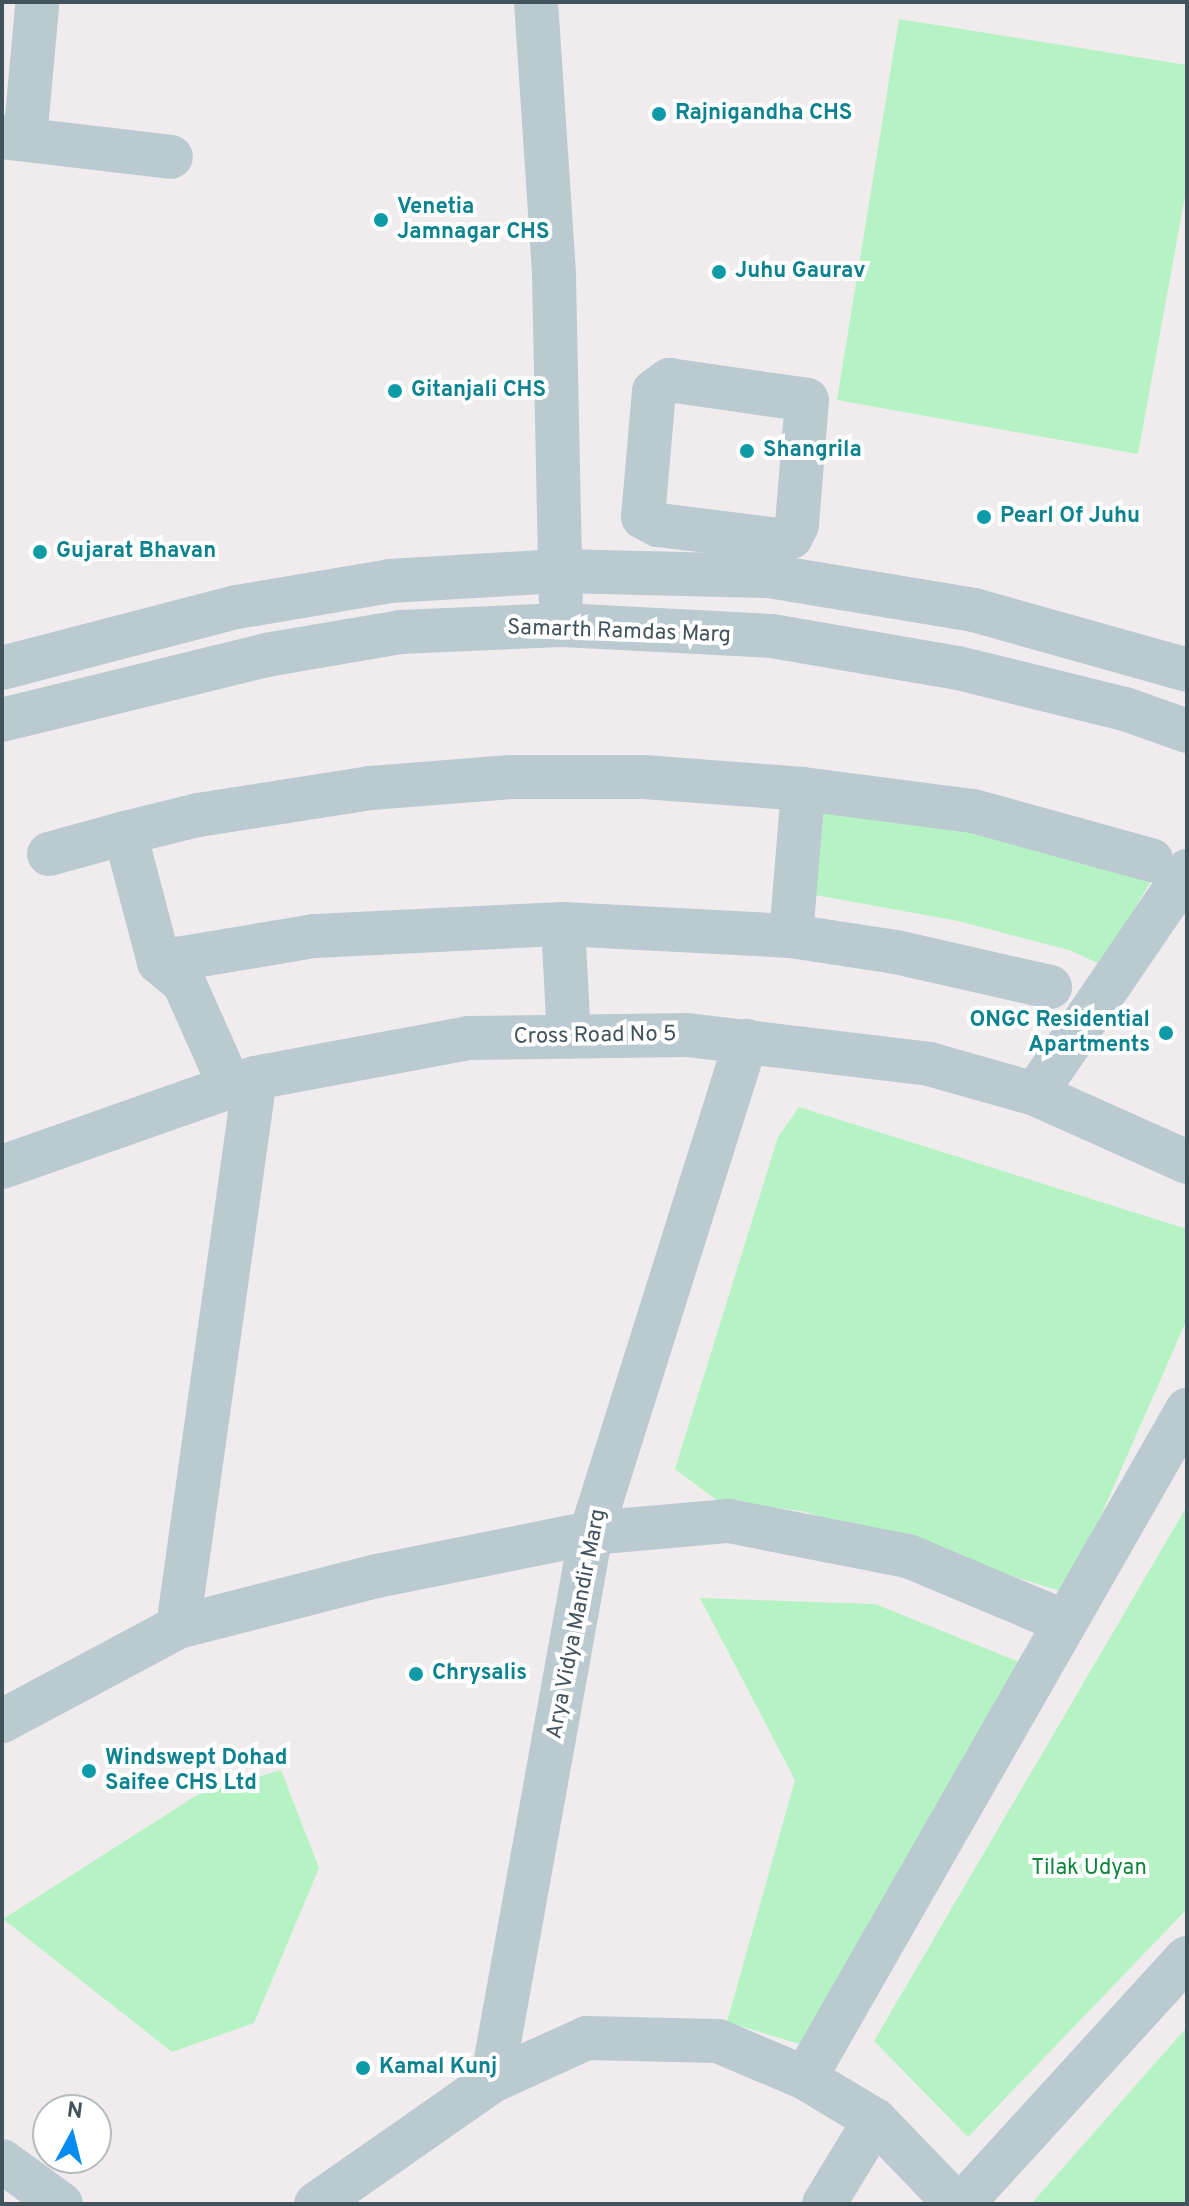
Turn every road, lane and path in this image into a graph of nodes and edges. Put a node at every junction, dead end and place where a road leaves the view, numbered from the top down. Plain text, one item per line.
1 (536, 2) edge
2 (29, 6) edge
3 (14, 138) edge
4 (171, 157) dead end
5 (677, 528) junction
6 (560, 571) junction
7 (674, 574) junction
8 (562, 625) junction
9 (671, 631) junction
10 (2, 668) edge
11 (1187, 670) edge
12 (2, 720) edge
13 (1187, 731) edge
14 (803, 789) junction
15 (125, 833) junction
16 (49, 854) dead end
17 (1175, 900) edge
18 (563, 924) junction
19 (791, 936) junction
20 (159, 962) junction
21 (1050, 987) dead end
22 (569, 1037) junction
23 (746, 1041) junction
24 (242, 1081) junction
25 (1035, 1094) junction
26 (1187, 1162) edge
27 (2, 1167) edge
28 (1187, 1410) edge
29 (591, 1533) junction
30 (1063, 1621) junction
31 (178, 1627) junction
32 (2, 1721) edge
33 (1187, 1958) edge
34 (805, 2078) junction
35 (492, 2081) junction
36 (875, 2120) junction
37 (2, 2161) edge
38 (61, 2204) edge
39 (316, 2204) edge
40 (824, 2204) edge
41 (956, 2204) edge
42 (962, 2204) edge

1 - 6 street
2 - 3 street
3 - 4 street
5 - 5 street
5 - 7 street
6 - 7 street
6 - 8 street
6 - 10 street
7 - 9 street
7 - 11 street
8 - 9 street, Samarth Ramdas Marg
8 - 12 street, Samarth Ramdas Marg
9 - 13 street, Samarth Ramdas Marg
14 - 15 street
14 - 17 street
14 - 19 street
15 - 16 street
15 - 20 street
17 - 25 street
18 - 19 street
18 - 20 street
18 - 22 street
19 - 21 street
20 - 24 street
22 - 23 street, Cross Road No 5
22 - 24 street, Cross Road No 5
23 - 25 street, Cross Road No 5
23 - 29 street, Arya Vidya Mandir Marg
24 - 27 street, Cross Road No 5
24 - 31 street
25 - 26 street, Cross Road No 5
28 - 30 street
29 - 30 street
29 - 31 street
29 - 35 street, Arya Vidya Mandir Marg
30 - 34 street
31 - 32 street
33 - 42 street
34 - 35 street
34 - 36 street
35 - 39 street
36 - 40 street
36 - 41 street
37 - 38 street

